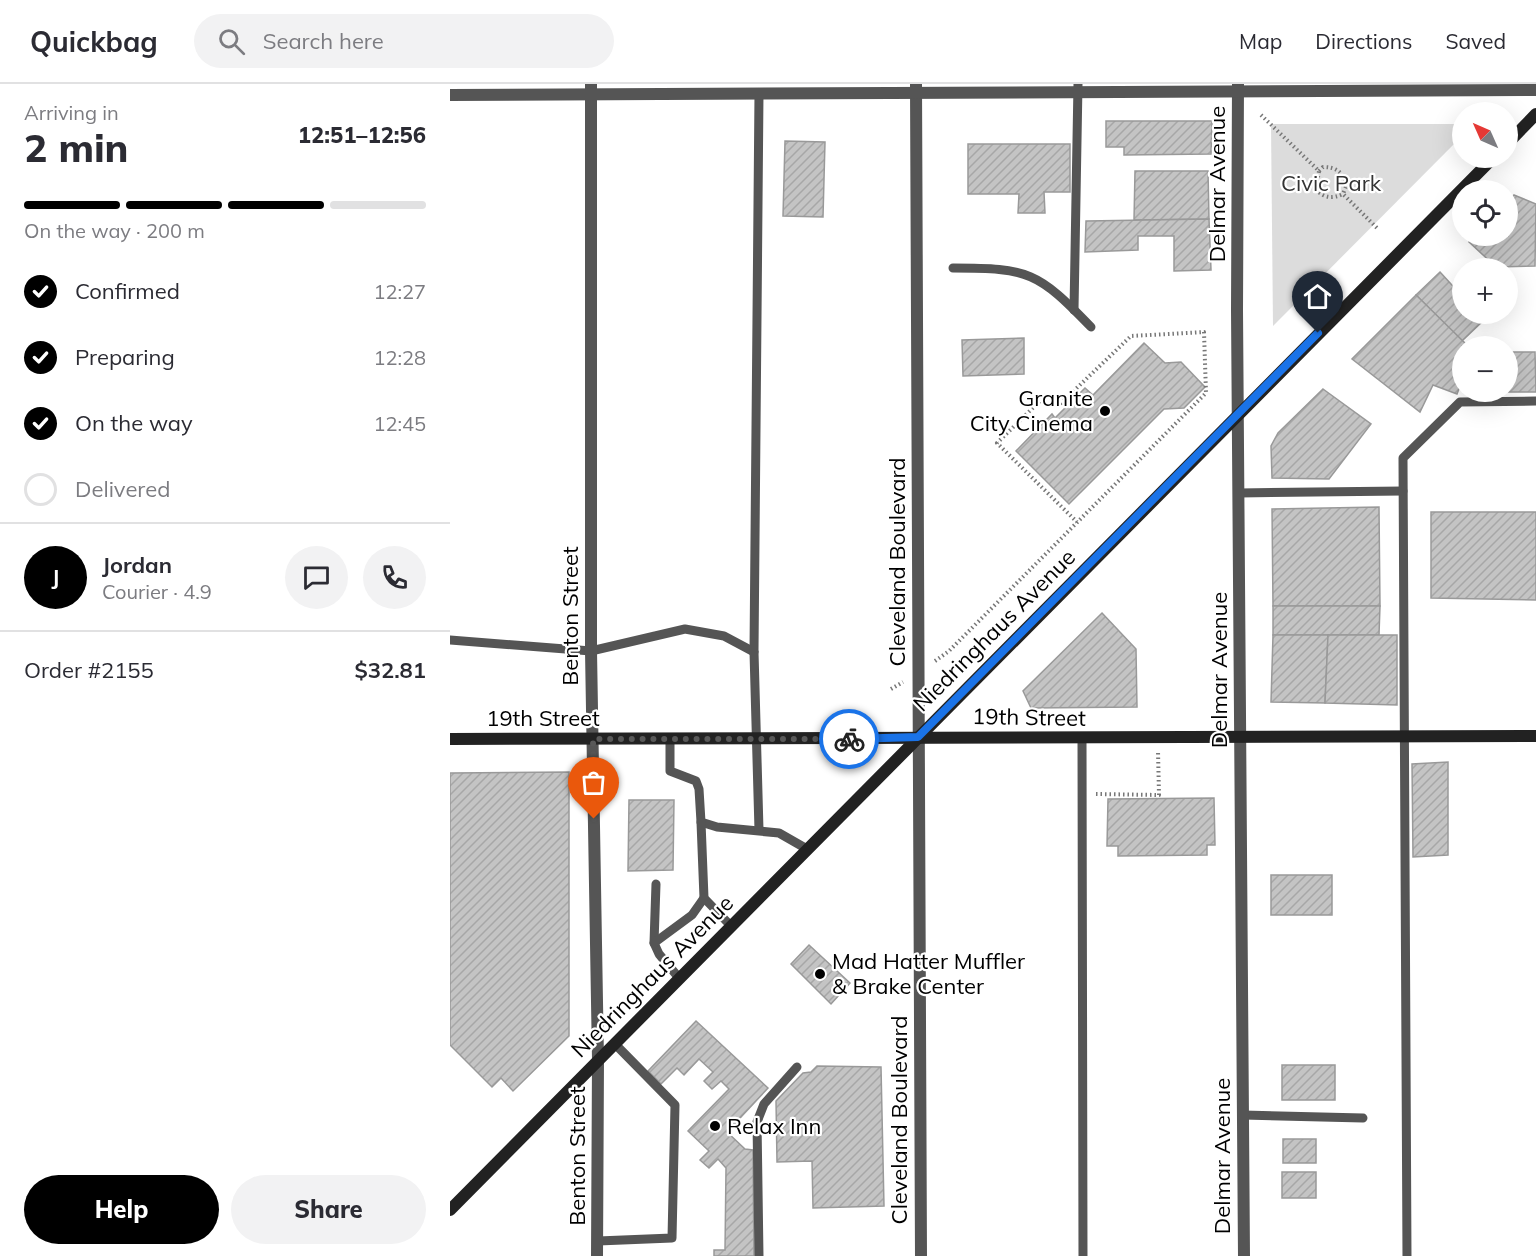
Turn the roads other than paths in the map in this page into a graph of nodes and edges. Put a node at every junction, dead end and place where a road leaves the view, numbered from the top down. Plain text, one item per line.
1 (1078, 87) edge
2 (1238, 87) edge
3 (916, 88) edge
4 (591, 89) edge
5 (764, 90) edge
6 (1536, 90) edge
7 (450, 95) edge
8 (1536, 114) edge
9 (1518, 133) edge
10 (1483, 168) edge
11 (953, 268) dead end
12 (1074, 310) junction
13 (1090, 327) dead end
14 (1536, 401) edge
15 (1239, 413) junction
16 (1403, 491) junction
17 (1239, 493) junction
18 (450, 640) edge
19 (591, 651) junction
20 (754, 652) junction
21 (1536, 736) edge
22 (918, 737) junction
23 (1406, 737) junction
24 (670, 738) junction
25 (755, 738) junction
26 (1082, 738) junction
27 (1240, 738) junction
28 (450, 739) edge
29 (593, 739) junction
30 (701, 822) junction
31 (759, 830) junction
32 (807, 849) junction
33 (656, 884) dead end
34 (704, 898) junction
35 (731, 926) junction
36 (654, 943) junction
37 (679, 978) junction
38 (615, 1044) junction
39 (598, 1060) junction
40 (797, 1067) dead end
41 (1243, 1115) junction
42 (1363, 1118) dead end
43 (450, 1210) edge
44 (598, 1241) junction
45 (597, 1256) edge
46 (759, 1256) edge
47 (921, 1256) edge
48 (1083, 1256) edge
49 (1244, 1256) edge
50 (1407, 1256) edge

1 - 2 street
1 - 3 street
1 - 12 lane
2 - 6 street
2 - 15 street, Delmar Avenue
3 - 5 street
3 - 22 street, Cleveland Boulevard
4 - 5 street
4 - 7 street
4 - 19 street, Benton Street
5 - 20 lane
8 - 9 street
10 - 15 street, Niedringhaus Avenue
11 - 12 lane
12 - 13 lane
14 - 16 lane
15 - 17 street, Delmar Avenue
15 - 22 street, Niedringhaus Avenue
16 - 17 lane
16 - 23 lane
17 - 27 street, Delmar Avenue
18 - 19 lane
19 - 20 lane
19 - 29 street, Benton Street
20 - 25 lane
21 - 23 street, 19th Street
22 - 25 street, 19th Street
22 - 26 street, 19th Street
22 - 32 street, Niedringhaus Avenue
22 - 47 street, Cleveland Boulevard
23 - 27 street, 19th Street
23 - 50 lane
24 - 25 street, 19th Street
24 - 29 street, 19th Street
24 - 30 lane
25 - 31 lane
26 - 27 street, 19th Street
26 - 48 lane
27 - 41 street, Delmar Avenue
28 - 29 street, 19th Street
29 - 39 street, Benton Street
30 - 31 lane
30 - 34 lane
31 - 32 lane
32 - 35 street, Niedringhaus Avenue
33 - 36 lane
34 - 35 lane
34 - 36 lane
35 - 37 street, Niedringhaus Avenue
36 - 37 lane
37 - 38 street, Niedringhaus Avenue
38 - 39 street, Niedringhaus Avenue
38 - 44 lane
39 - 43 street, Niedringhaus Avenue
39 - 44 street, Benton Street
40 - 46 lane
41 - 42 lane
41 - 49 street, Delmar Avenue
44 - 45 street, Benton Street

